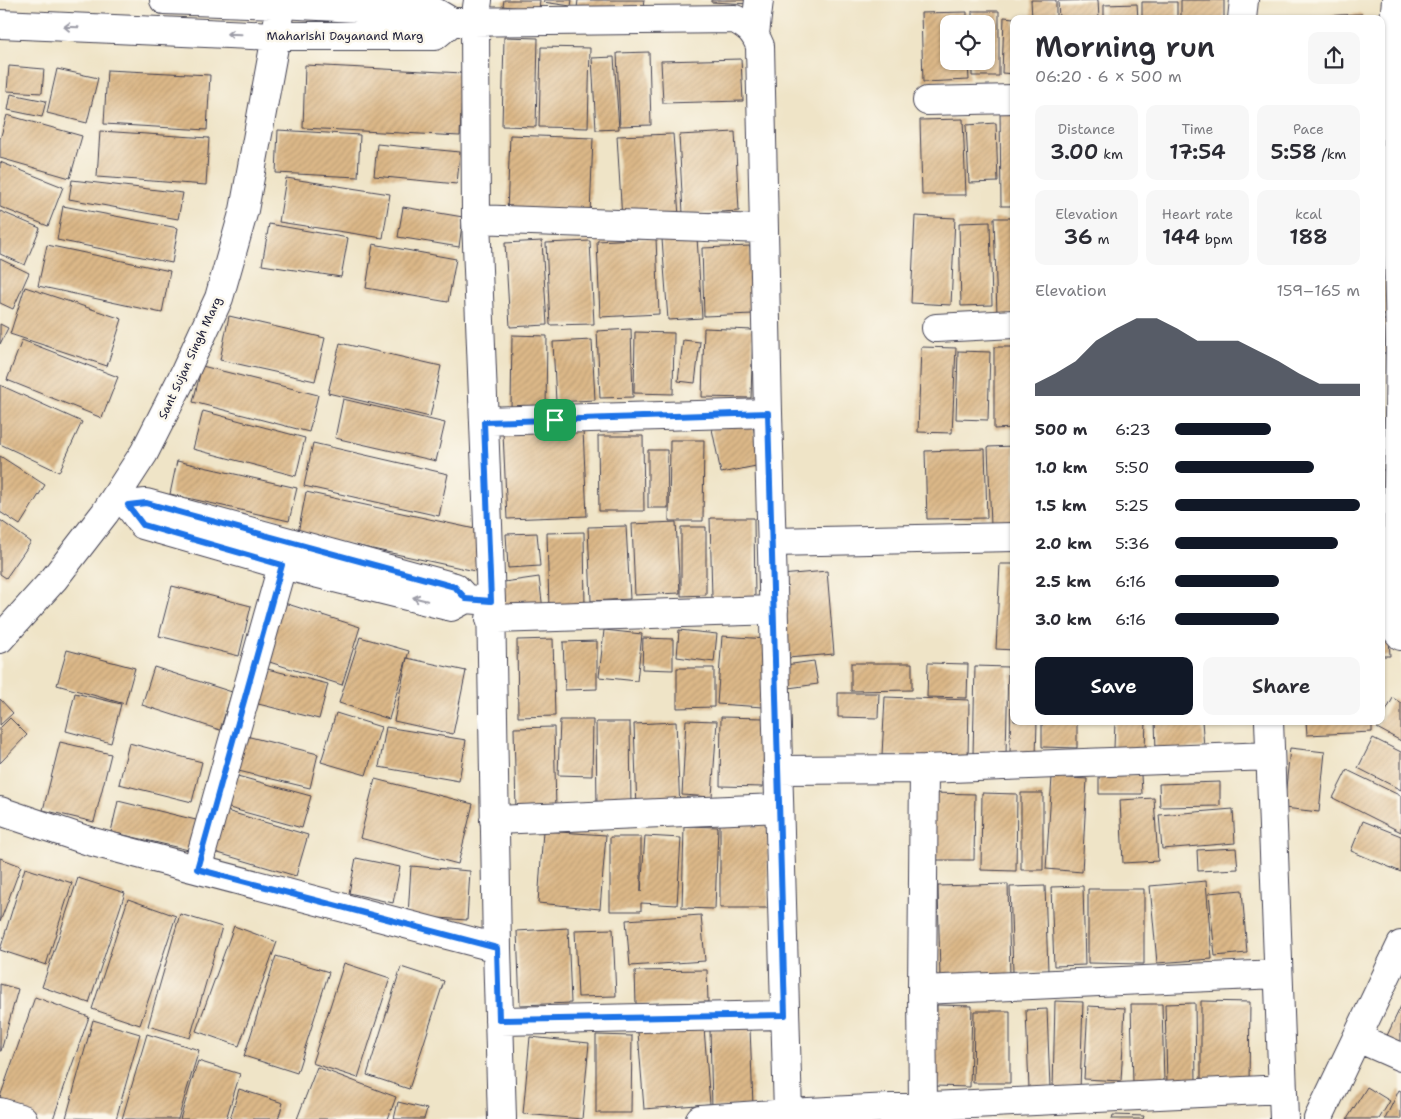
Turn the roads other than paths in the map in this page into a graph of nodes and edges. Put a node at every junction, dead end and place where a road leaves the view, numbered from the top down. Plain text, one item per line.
1 (164, 0) edge
2 (759, 0) edge
3 (1244, 0) edge
4 (1396, 0) edge
5 (281, 2) edge
6 (469, 15) edge
7 (1242, 15) edge
8 (0, 24) edge
9 (755, 34) junction
10 (276, 36) junction
11 (1010, 99) edge
12 (926, 101) dead end
13 (1398, 120) edge
14 (476, 219) junction
15 (764, 229) junction
16 (1010, 324) edge
17 (936, 328) dead end
18 (768, 413) junction
19 (484, 422) junction
20 (121, 503) junction
21 (1010, 537) edge
22 (772, 542) junction
23 (286, 553) junction
24 (482, 606) junction
25 (774, 610) junction
26 (1401, 636) edge
27 (0, 639) edge
28 (1269, 725) edge
29 (1270, 756) junction
30 (924, 769) junction
31 (778, 770) junction
32 (780, 808) junction
33 (0, 811) edge
34 (494, 820) junction
35 (197, 869) junction
36 (1401, 945) edge
37 (497, 948) junction
38 (1278, 974) junction
39 (922, 990) junction
40 (785, 1015) junction
41 (499, 1020) junction
42 (1358, 1038) junction
43 (1401, 1057) edge
44 (1283, 1089) junction
45 (923, 1107) junction
46 (0, 1112) edge
47 (788, 1113) junction
48 (23, 1119) edge
49 (502, 1119) edge
50 (700, 1119) edge
51 (1284, 1119) edge
52 (1318, 1119) edge

1 - 5 street, Maharishi Dayanand Marg
2 - 9 street
3 - 7 street
4 - 13 street
5 - 6 street, Maharishi Dayanand Marg
5 - 10 street, Sant Sujan Singh Marg
6 - 9 street
6 - 10 street, Maharishi Dayanand Marg
6 - 14 street
10 -> 8 street, Maharishi Dayanand Marg
9 - 15 street
10 - 20 street, Sant Sujan Singh Marg
11 - 12 street
13 - 26 street
14 - 15 street
14 - 19 street
15 - 18 street
16 - 17 street
18 - 19 street
18 - 22 street
19 - 24 street
20 - 23 street
20 - 27 street, Sant Sujan Singh Marg
21 - 22 street
22 - 25 street
23 - 24 street
23 - 35 street
24 - 25 street
24 - 34 street
25 - 31 street
28 - 29 street
29 - 30 street
29 - 38 street
30 - 31 street
30 - 39 street
31 - 32 street
32 - 34 street
32 - 40 street
33 - 35 street
34 - 37 street
35 - 37 street
36 - 42 street
37 - 41 street
38 - 39 street
38 - 44 street
39 - 45 street
40 - 41 street
40 - 47 street
41 - 49 street
42 - 43 street
42 - 52 street
44 - 45 street
44 - 51 street
45 - 47 street
46 - 48 street
47 - 50 street

